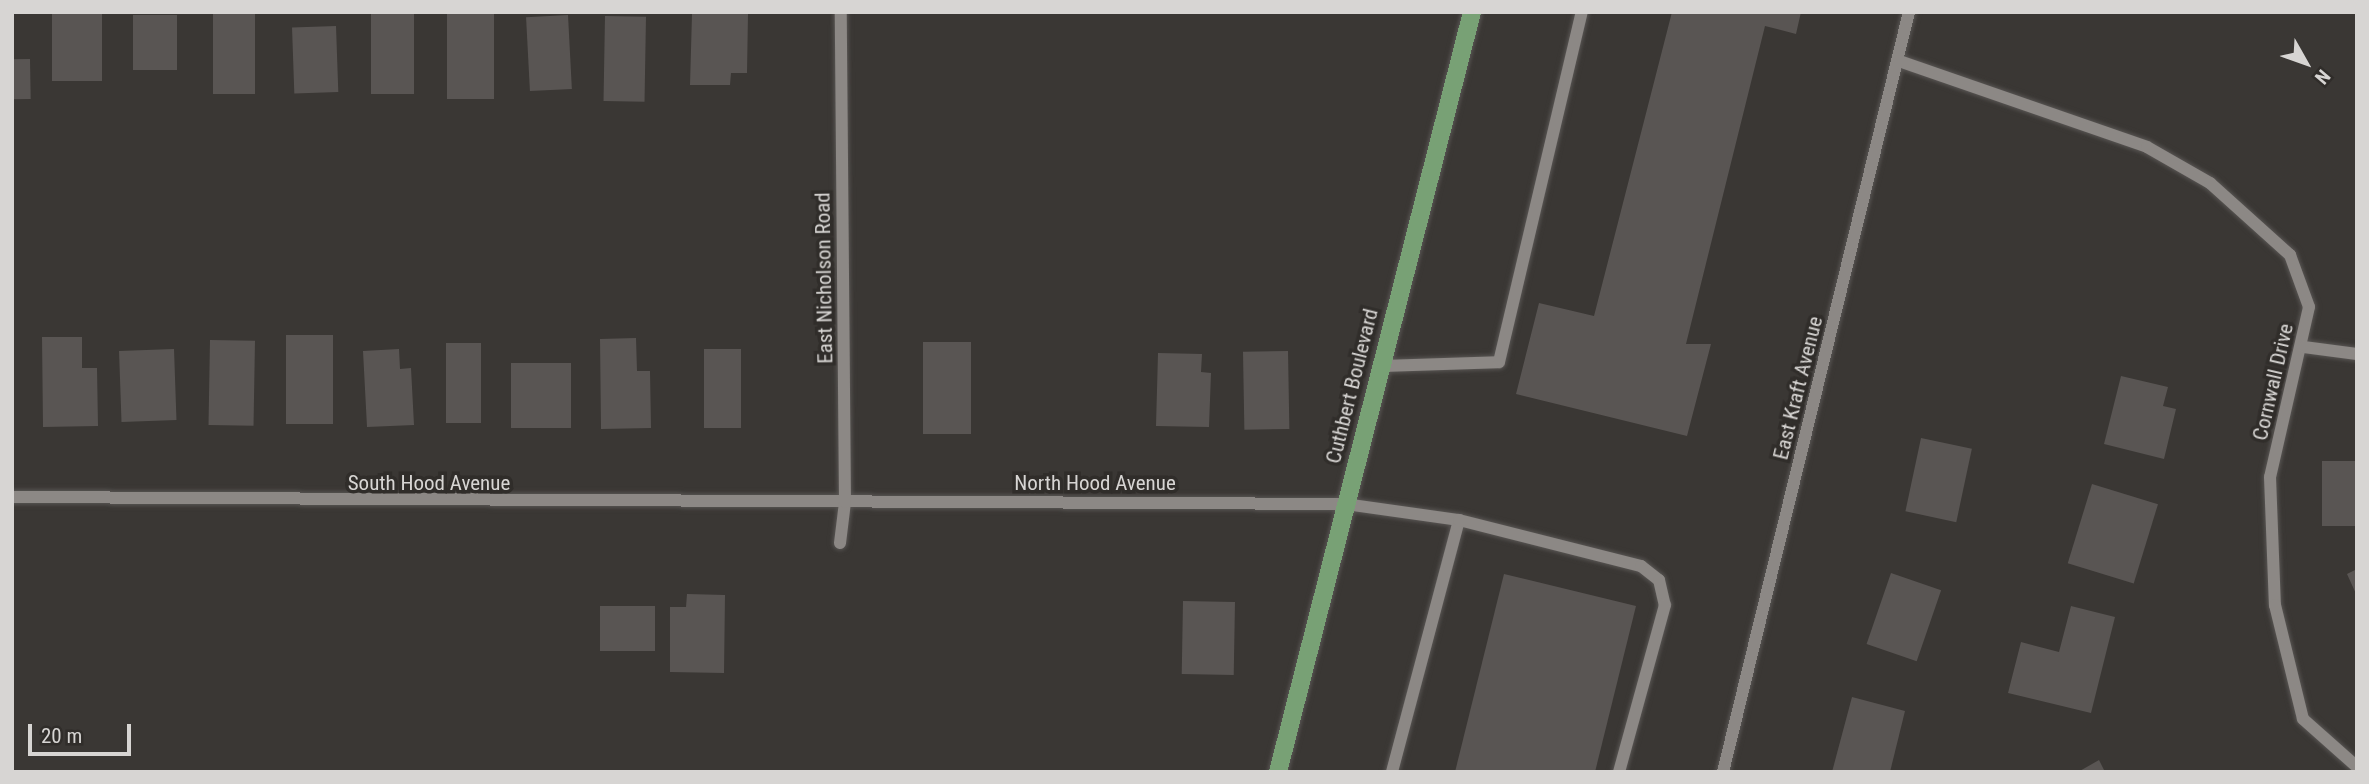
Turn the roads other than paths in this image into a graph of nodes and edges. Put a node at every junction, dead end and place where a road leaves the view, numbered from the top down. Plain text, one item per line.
1 (841, 12) edge
2 (1472, 12) edge
3 (1582, 12) edge
4 (1909, 12) edge
5 (1899, 61) junction
6 (2304, 347) junction
7 (2357, 354) edge
8 (1381, 366) junction
9 (12, 497) edge
10 (845, 502) junction
11 (1345, 504) junction
12 (1459, 520) junction
13 (841, 543) dead end
14 (2357, 767) edge
15 (1278, 772) edge
16 (1392, 772) edge
17 (1619, 772) edge
18 (1723, 772) edge

1 - 10 street, East Nicholson Road
2 - 8 main road, Cuthbert Boulevard
3 - 8 street
4 - 5 street, East Kraft Avenue
5 - 6 street, Cornwall Drive
5 - 18 street, East Kraft Avenue
6 - 7 street
6 - 14 street, Cornwall Drive
8 - 11 main road, Cuthbert Boulevard
9 - 10 street, South Hood Avenue
10 - 11 street, North Hood Avenue
10 - 13 street, East Nicholson Road
11 - 12 street, North Hood Avenue
11 - 15 main road, Cuthbert Boulevard
12 - 16 street
12 - 17 street, North Hood Avenue

